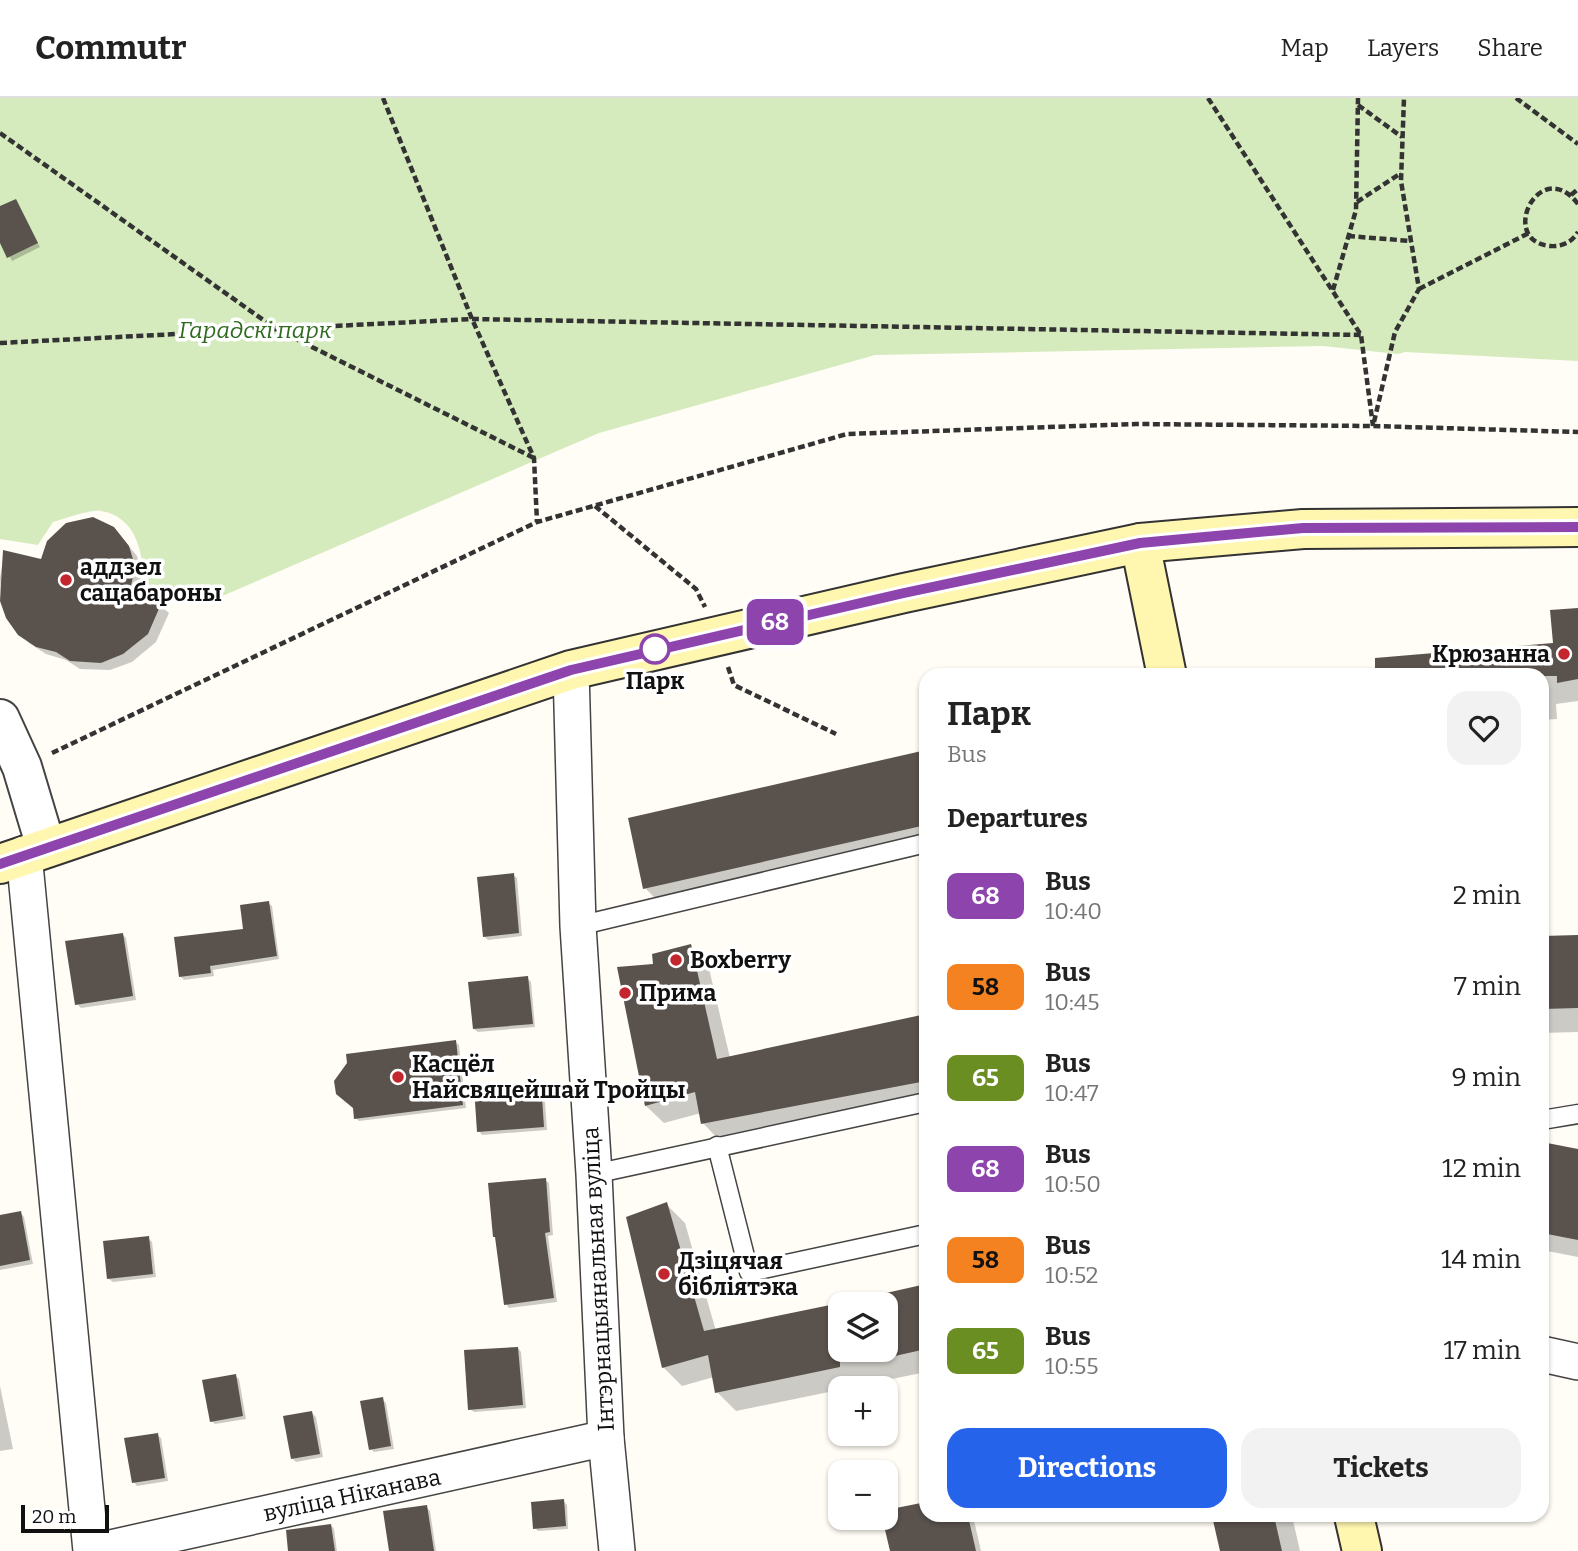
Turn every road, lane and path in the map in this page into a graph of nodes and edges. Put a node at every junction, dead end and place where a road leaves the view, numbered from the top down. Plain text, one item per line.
1 (383, 98) edge
2 (1208, 98) edge
3 (1404, 98) edge
4 (1516, 98) edge
5 (1358, 101) edge
6 (0, 133) edge
7 (1402, 138) junction
8 (1578, 144) edge
9 (1401, 173) junction
10 (1578, 189) edge
11 (1571, 195) junction
12 (1356, 203) junction
13 (1578, 204) edge
14 (1578, 232) edge
15 (1529, 233) junction
16 (1348, 236) junction
17 (1411, 241) junction
18 (1419, 289) junction
19 (1333, 291) junction
20 (472, 319) junction
21 (276, 328) junction
22 (1361, 335) junction
23 (0, 343) edge
24 (1373, 426) junction
25 (1578, 432) edge
26 (534, 457) junction
27 (537, 522) junction
28 (1578, 527) edge
29 (1140, 543) junction
30 (1165, 668) edge
31 (571, 670) junction
32 (0, 719) edge
33 (22, 767) junction
34 (919, 845) edge
35 (23, 855) edge
36 (578, 926) junction
37 (919, 1103) edge
38 (1578, 1114) edge
39 (1549, 1119) edge
40 (717, 1146) junction
41 (594, 1174) junction
42 (919, 1236) edge
43 (1549, 1356) edge
44 (1578, 1362) edge
45 (606, 1438) junction
46 (1355, 1522) edge
47 (91, 1551) edge
48 (97, 1551) edge
49 (617, 1551) edge
50 (1362, 1551) edge

1 - 20 path
2 - 19 path
3 - 7 path
4 - 8 path
5 - 7 path
5 - 12 path
6 - 21 path
7 - 9 path
9 - 12 path
9 - 17 path
10 - 11 path
11 - 13 path
11 - 15 path
12 - 16 path
14 - 15 path
15 - 18 path
16 - 17 path
16 - 19 path
17 - 18 path
18 - 24 path
19 - 22 path
20 - 21 path
20 - 22 path
20 - 26 path
21 - 23 path
21 - 26 path
22 - 24 path
24 - 25 path
24 - 27 path
26 - 27 path
27 - 33 path
28 - 29 main road
29 - 30 main road
29 - 31 main road
31 - 35 main road
31 - 36 street, Інтэрнацыянальная вуліца
32 - 33 street
33 - 35 street
34 - 36 lane
35 - 47 street
36 - 41 street, Інтэрнацыянальная вуліца
37 - 40 lane
38 - 39 lane
40 - 41 lane
40 - 42 lane
41 - 45 street, Інтэрнацыянальная вуліца
43 - 44 street
45 - 48 street, вуліца Ніканава
45 - 49 street, Інтэрнацыянальная вуліца
46 - 50 main road

